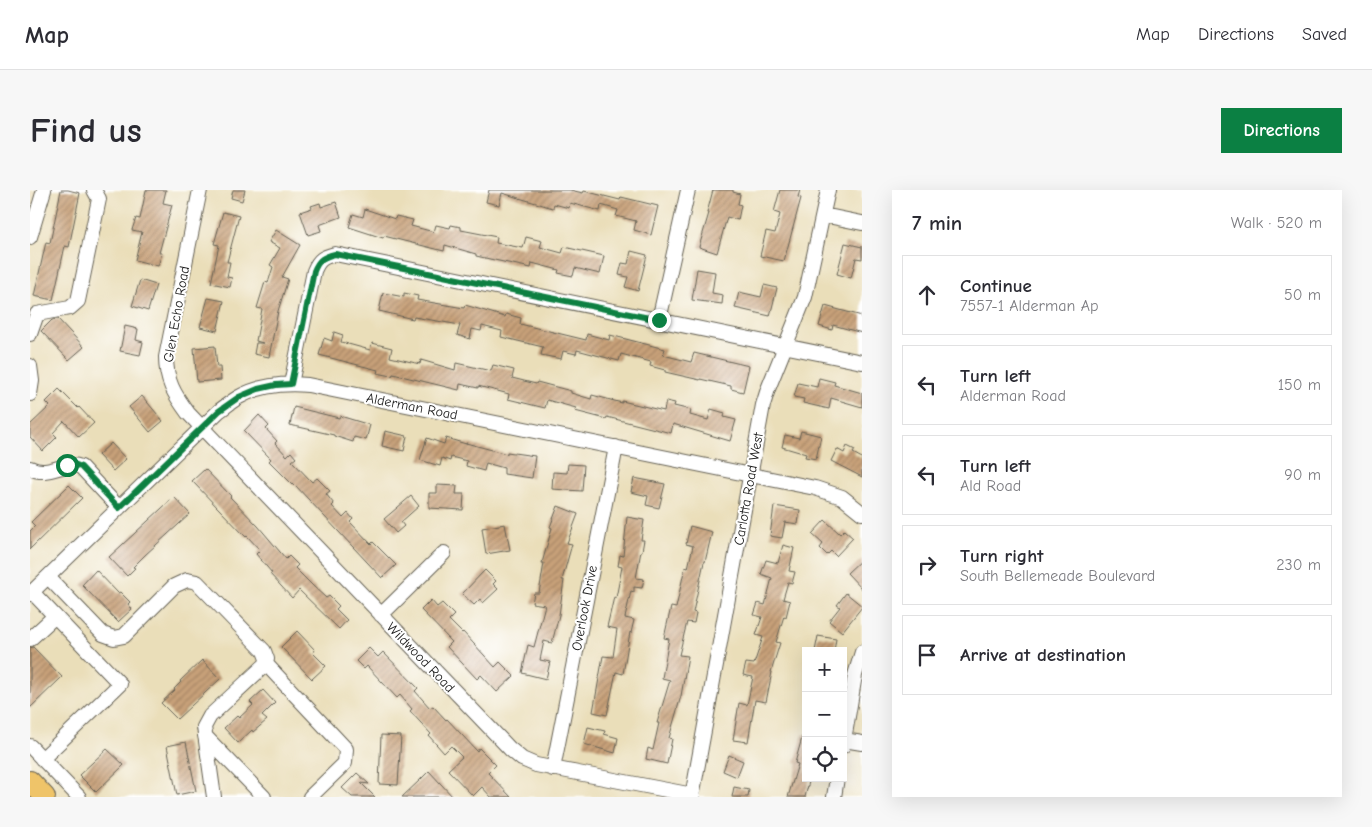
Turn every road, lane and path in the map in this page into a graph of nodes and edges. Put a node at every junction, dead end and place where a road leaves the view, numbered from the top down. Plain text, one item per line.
1 (44, 190) edge
2 (94, 190) edge
3 (200, 190) edge
4 (688, 190) edge
5 (828, 190) edge
6 (823, 214) junction
7 (862, 223) edge
8 (30, 237) edge
9 (34, 310) edge
10 (659, 320) junction
11 (30, 334) edge
12 (786, 346) junction
13 (862, 362) edge
14 (30, 366) edge
15 (291, 384) junction
16 (30, 394) edge
17 (202, 428) junction
18 (616, 447) junction
19 (30, 468) edge
20 (751, 476) junction
21 (119, 508) junction
22 (862, 513) edge
23 (444, 553) dead end
24 (48, 577) junction
25 (31, 593) edge
26 (381, 615) junction
27 (55, 616) junction
28 (30, 639) edge
29 (862, 652) edge
30 (266, 664) junction
31 (205, 736) junction
32 (845, 737) edge
33 (847, 743) edge
34 (862, 743) edge
35 (30, 746) edge
36 (42, 759) junction
37 (553, 769) junction
38 (30, 781) edge
39 (836, 782) edge
40 (316, 795) edge
41 (692, 796) edge
42 (45, 797) edge
43 (78, 797) edge
44 (214, 797) edge
45 (264, 797) edge
46 (834, 797) edge

1 - 8 street
2 - 9 street
3 - 17 street, Glen Echo Road
4 - 10 street
5 - 6 street, Carlotta Road West
6 - 7 street
6 - 12 street, Carlotta Road West
9 - 11 street
10 - 12 street
10 - 15 street
12 - 13 street
12 - 20 street, Carlotta Road West
14 - 16 street
15 - 17 street, Alderman Road
15 - 18 street, Alderman Road
17 - 21 street, Alderman Road
17 - 26 street, Wildwood Road
18 - 20 street, Alderman Road
18 - 37 street, Overlook Drive
19 - 21 street
20 - 22 street, Alderman Road
20 - 41 street, Carlotta Road West
21 - 24 street, Alderman Road
23 - 26 street
24 - 25 street, Alderman Road
24 - 30 street
25 - 27 street
26 - 37 street, Wildwood Road
27 - 28 street
27 - 36 street
29 - 32 street
30 - 31 street
30 - 40 street
31 - 44 street
31 - 45 street
33 - 34 street
35 - 36 street
36 - 43 street
37 - 41 street, Wildwood Road
38 - 42 highway
39 - 46 street

